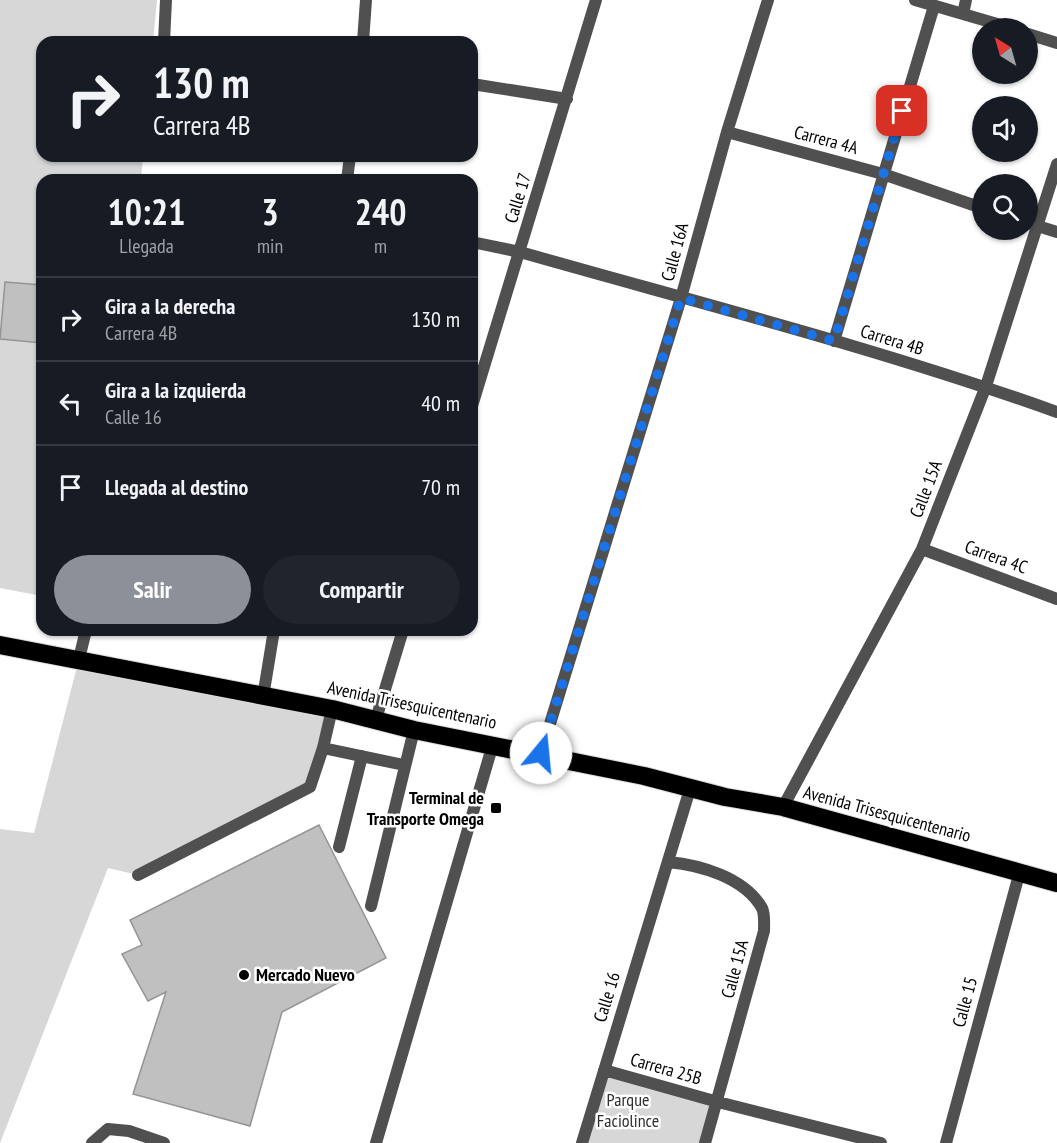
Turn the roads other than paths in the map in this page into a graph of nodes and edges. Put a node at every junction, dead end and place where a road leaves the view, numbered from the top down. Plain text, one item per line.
1 (166, 0) edge
2 (366, 0) edge
3 (596, 0) edge
4 (768, 0) edge
5 (915, 0) edge
6 (966, 0) edge
7 (934, 6) junction
8 (963, 14) junction
9 (977, 18) edge
10 (164, 36) edge
11 (363, 36) edge
12 (1038, 37) edge
13 (1057, 43) edge
14 (478, 85) edge
15 (567, 99) junction
16 (727, 132) junction
17 (1057, 164) edge
18 (883, 174) junction
19 (972, 204) edge
20 (1038, 210) edge
21 (1038, 226) edge
22 (1057, 232) edge
23 (1027, 240) edge
24 (478, 243) edge
25 (520, 252) junction
26 (681, 298) junction
27 (834, 341) junction
28 (986, 386) junction
29 (478, 387) edge
30 (1057, 412) edge
31 (922, 549) junction
32 (1057, 599) edge
33 (85, 636) edge
34 (273, 636) edge
35 (401, 636) edge
36 (0, 645) edge
37 (79, 659) junction
38 (263, 697) junction
39 (332, 709) junction
40 (375, 719) junction
41 (414, 730) junction
42 (493, 744) junction
43 (323, 748) junction
44 (541, 753) junction
45 (362, 756) junction
46 (404, 765) junction
47 (690, 789) junction
48 (783, 807) junction
49 (339, 847) dead end
50 (668, 862) junction
51 (1020, 871) junction
52 (138, 875) dead end
53 (1057, 883) edge
54 (371, 906) dead end
55 (604, 1070) junction
56 (718, 1102) junction
57 (92, 1143) edge
58 (164, 1143) edge
59 (376, 1143) edge
60 (582, 1143) edge
61 (705, 1143) edge
62 (881, 1143) edge
63 (946, 1143) edge

1 - 10 street
2 - 11 street
3 - 15 street, Calle 17
4 - 16 street, Calle 16A
5 - 7 street
6 - 8 street
7 - 8 street
7 - 18 street
8 - 9 street
12 - 13 street
14 - 15 street
15 - 25 street, Calle 17
16 - 18 street, Carrera 4A
16 - 26 street, Calle 16A
17 - 20 street, Calle 15A
18 - 19 street, Carrera 4A
18 - 27 street
21 - 22 street
23 - 28 street, Calle 15A
24 - 25 street, Carrera 4B
25 - 26 street, Carrera 4B
25 - 29 street, Calle 17
26 - 27 street, Carrera 4B
26 - 44 street, Calle 16A
27 - 28 street, Carrera 4B
28 - 30 street, Carrera 4B
28 - 31 street, Calle 15A
31 - 32 street, Carrera 4C
31 - 48 street, Calle 15A
33 - 37 street
34 - 38 street
35 - 40 street
36 - 37 highway, Avenida Trisesquicentenario
37 - 38 highway, Avenida Trisesquicentenario
38 - 39 highway, Avenida Trisesquicentenario
39 - 40 highway, Avenida Trisesquicentenario
39 - 43 street
40 - 41 highway, Avenida Trisesquicentenario
41 - 42 highway, Avenida Trisesquicentenario
41 - 46 street
42 - 44 highway, Avenida Trisesquicentenario
42 - 59 street
43 - 45 street
43 - 52 street
44 - 47 highway, Avenida Trisesquicentenario
45 - 46 street
45 - 49 street
46 - 54 street
47 - 48 highway, Avenida Trisesquicentenario
47 - 50 street, Calle 16
48 - 51 highway, Avenida Trisesquicentenario
50 - 55 street, Calle 16
50 - 56 street, Calle 15A
51 - 53 highway, Avenida Trisesquicentenario
51 - 63 street, Calle 15
55 - 56 street, Carrera 25B
55 - 60 street, Calle 16
56 - 61 street, Calle 15A
56 - 62 street, Carrera 25B
57 - 58 street

